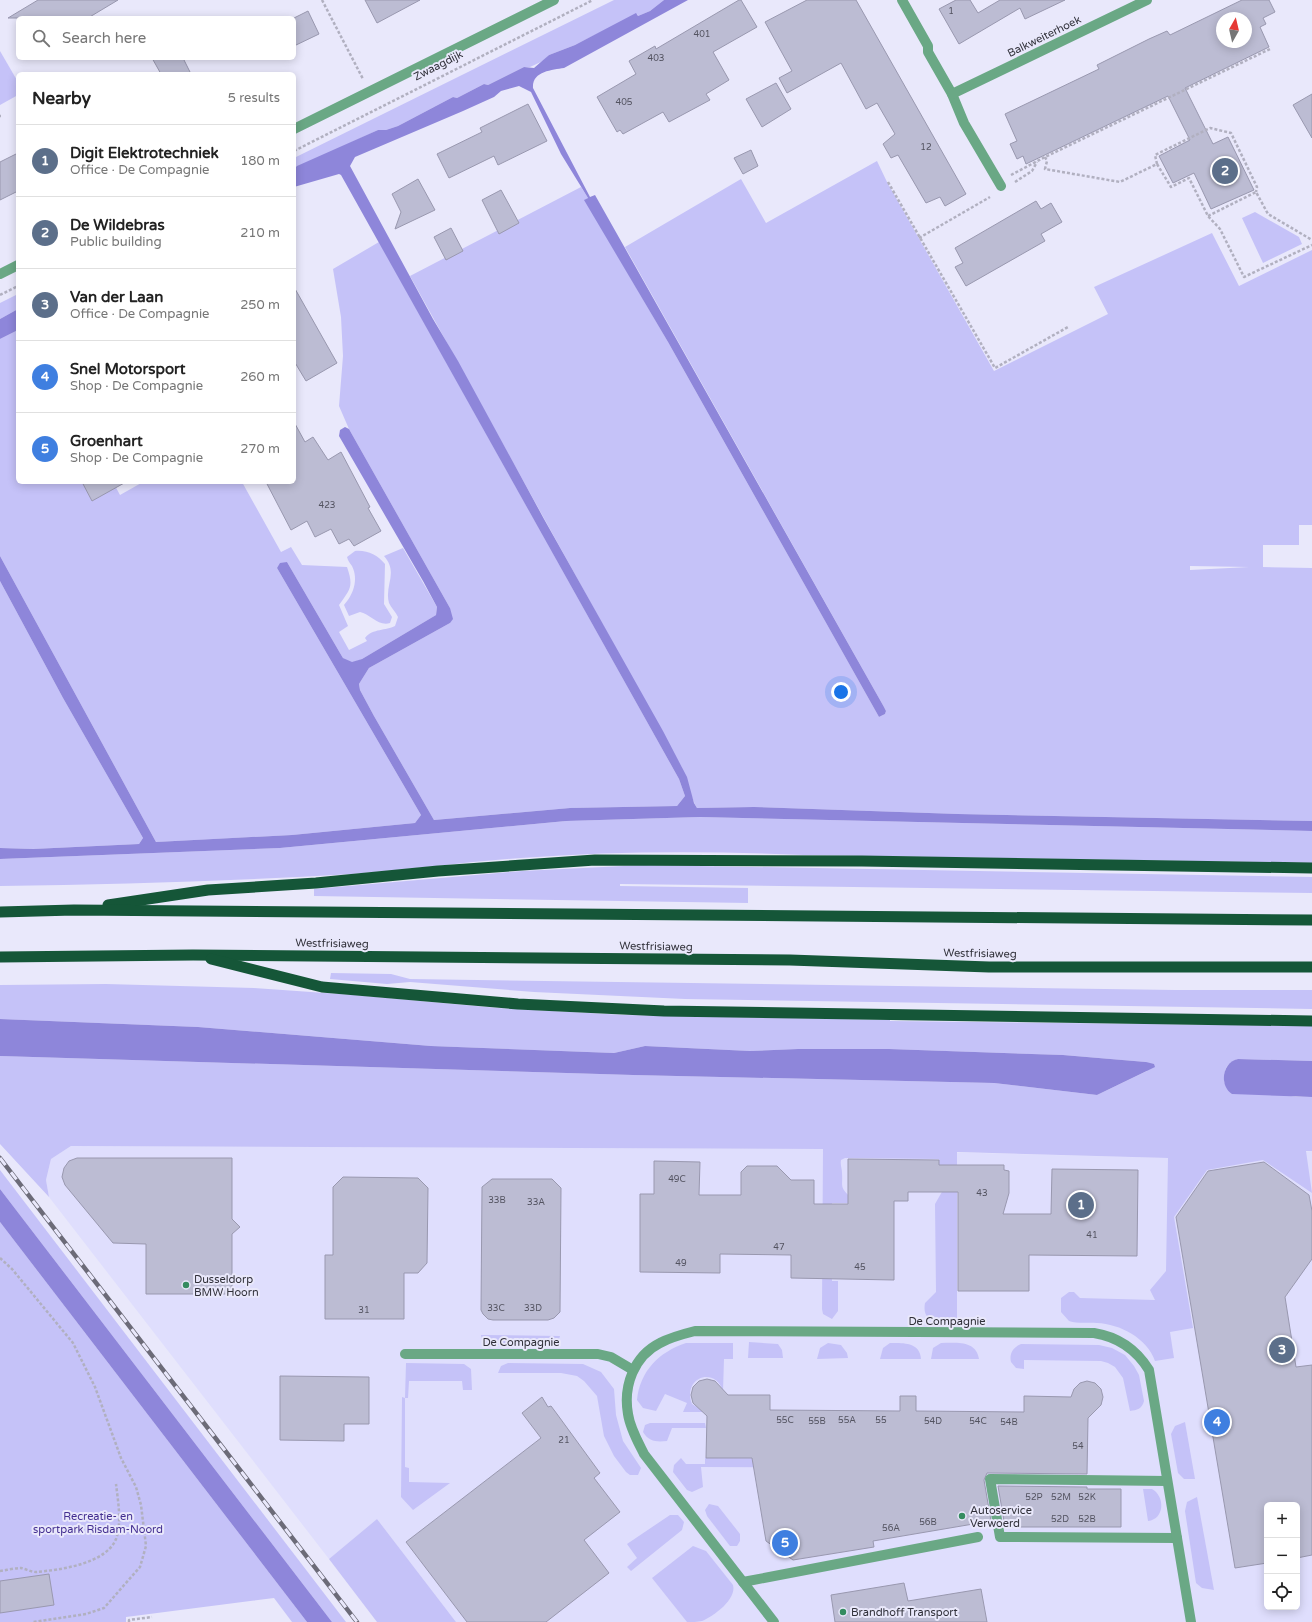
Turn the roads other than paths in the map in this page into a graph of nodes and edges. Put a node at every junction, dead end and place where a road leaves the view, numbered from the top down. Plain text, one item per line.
1 (554, 0) edge
2 (902, 0) edge
3 (1147, 0) edge
4 (952, 94) junction
5 (296, 128) edge
6 (1003, 186) road end
7 (16, 266) edge
8 (0, 274) edge
9 (1312, 868) edge
10 (74, 910) junction
11 (0, 912) edge
12 (1312, 920) edge
13 (193, 955) junction
14 (0, 957) edge
15 (1312, 967) edge
16 (1312, 1021) edge
17 (405, 1354) dead end
18 (632, 1370) junction
19 (1167, 1481) junction
20 (978, 1537) dead end
21 (1177, 1538) junction
22 (743, 1582) junction
23 (774, 1622) edge
24 (1191, 1622) edge

1 - 5 street, Zwaagdijk
2 - 4 street
3 - 4 street, Balkweiterhoek
4 - 6 street
7 - 8 street
9 - 10 highway
10 - 11 highway
10 - 12 highway
13 - 14 highway, Westfrisiaweg
13 - 15 highway, Westfrisiaweg
13 - 16 highway
17 - 18 street, De Compagnie
18 - 19 street, De Compagnie
18 - 22 street, De Compagnie
19 - 21 street, De Compagnie
19 - 21 street
20 - 22 street
21 - 24 street, De Compagnie
22 - 23 street, De Compagnie

